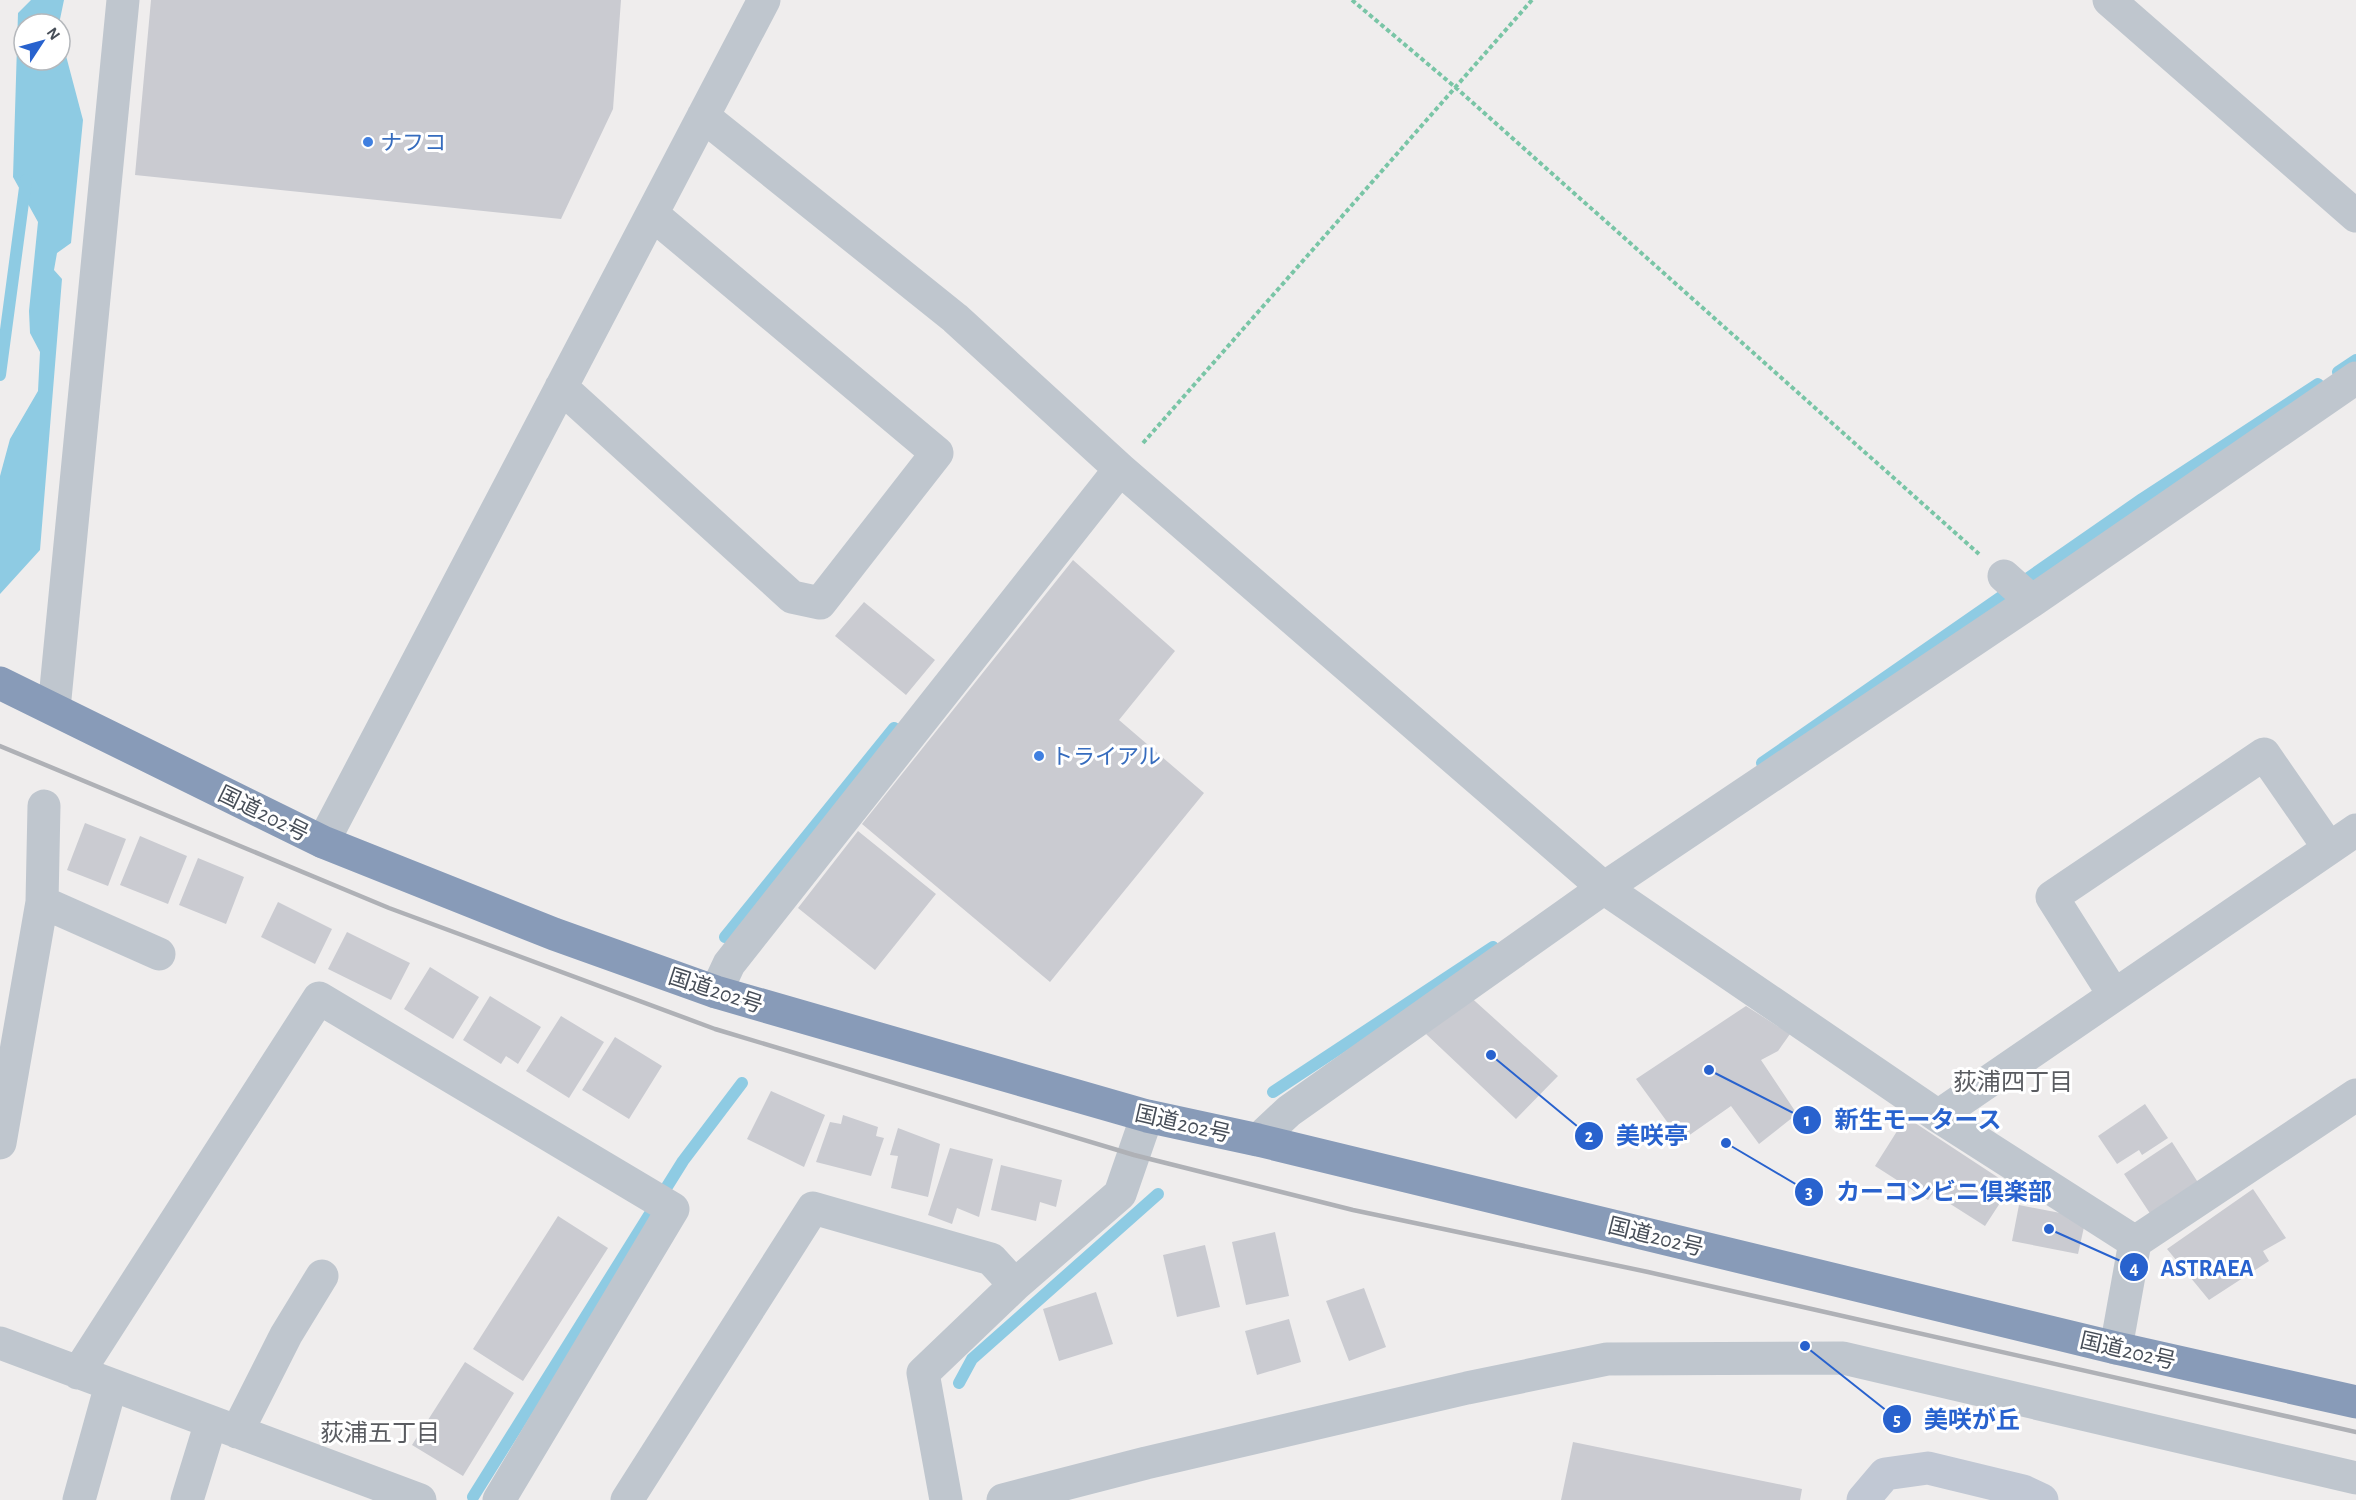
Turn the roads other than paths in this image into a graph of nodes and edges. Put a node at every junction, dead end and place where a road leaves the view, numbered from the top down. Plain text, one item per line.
1 (123, 0) edge
2 (764, 0) edge
3 (2109, 0) edge
4 (703, 116) junction
5 (652, 214) junction
6 (2356, 216) edge
7 (2356, 378) edge
8 (561, 387) junction
9 (1120, 469) junction
10 (2004, 576) road end
11 (2032, 601) junction
12 (0, 683) edge
13 (54, 709) junction
14 (44, 806) dead end
15 (2356, 830) edge
16 (323, 842) junction
17 (2329, 848) junction
18 (1594, 879) junction
19 (42, 902) junction
20 (159, 954) dead end
21 (716, 992) junction
22 (2114, 995) junction
23 (2356, 1095) edge
24 (1147, 1116) junction
25 (1938, 1116) junction
26 (1258, 1140) junction
27 (0, 1143) edge
28 (2135, 1242) junction
29 (322, 1276) dead end
30 (1016, 1285) junction
31 (0, 1343) edge
32 (2116, 1348) junction
33 (78, 1373) junction
34 (111, 1385) junction
35 (2356, 1402) edge
36 (224, 1427) junction
37 (2356, 1478) edge
38 (79, 1500) edge
39 (187, 1500) edge
40 (420, 1500) edge
41 (499, 1500) edge
42 (627, 1500) edge
43 (946, 1500) edge
44 (1003, 1500) edge
45 (1863, 1500) edge
46 (2042, 1500) edge

1 - 13 street
2 - 4 street
3 - 6 street
4 - 5 street
4 - 9 street
5 - 8 street
5 - 8 street
7 - 11 street
8 - 16 street
9 - 18 street
9 - 21 street
10 - 11 street
11 - 18 street
12 - 13 highway, 国道202号
13 - 16 highway, 国道202号
14 - 19 street
15 - 17 street
16 - 21 highway, 国道202号
17 - 22 street
17 - 22 street
18 - 25 street
18 - 26 street
19 - 20 street
19 - 27 street
21 - 24 highway, 国道202号
22 - 25 street
23 - 28 street
24 - 26 highway, 国道202号
24 - 30 street
25 - 28 street
26 - 32 highway, 国道202号
28 - 32 street
29 - 36 street
30 - 42 street
30 - 43 street
31 - 33 street
32 - 35 highway, 国道202号
33 - 34 street
33 - 41 street
34 - 36 street
34 - 38 street
36 - 39 street
36 - 40 street
37 - 44 street
45 - 46 street

